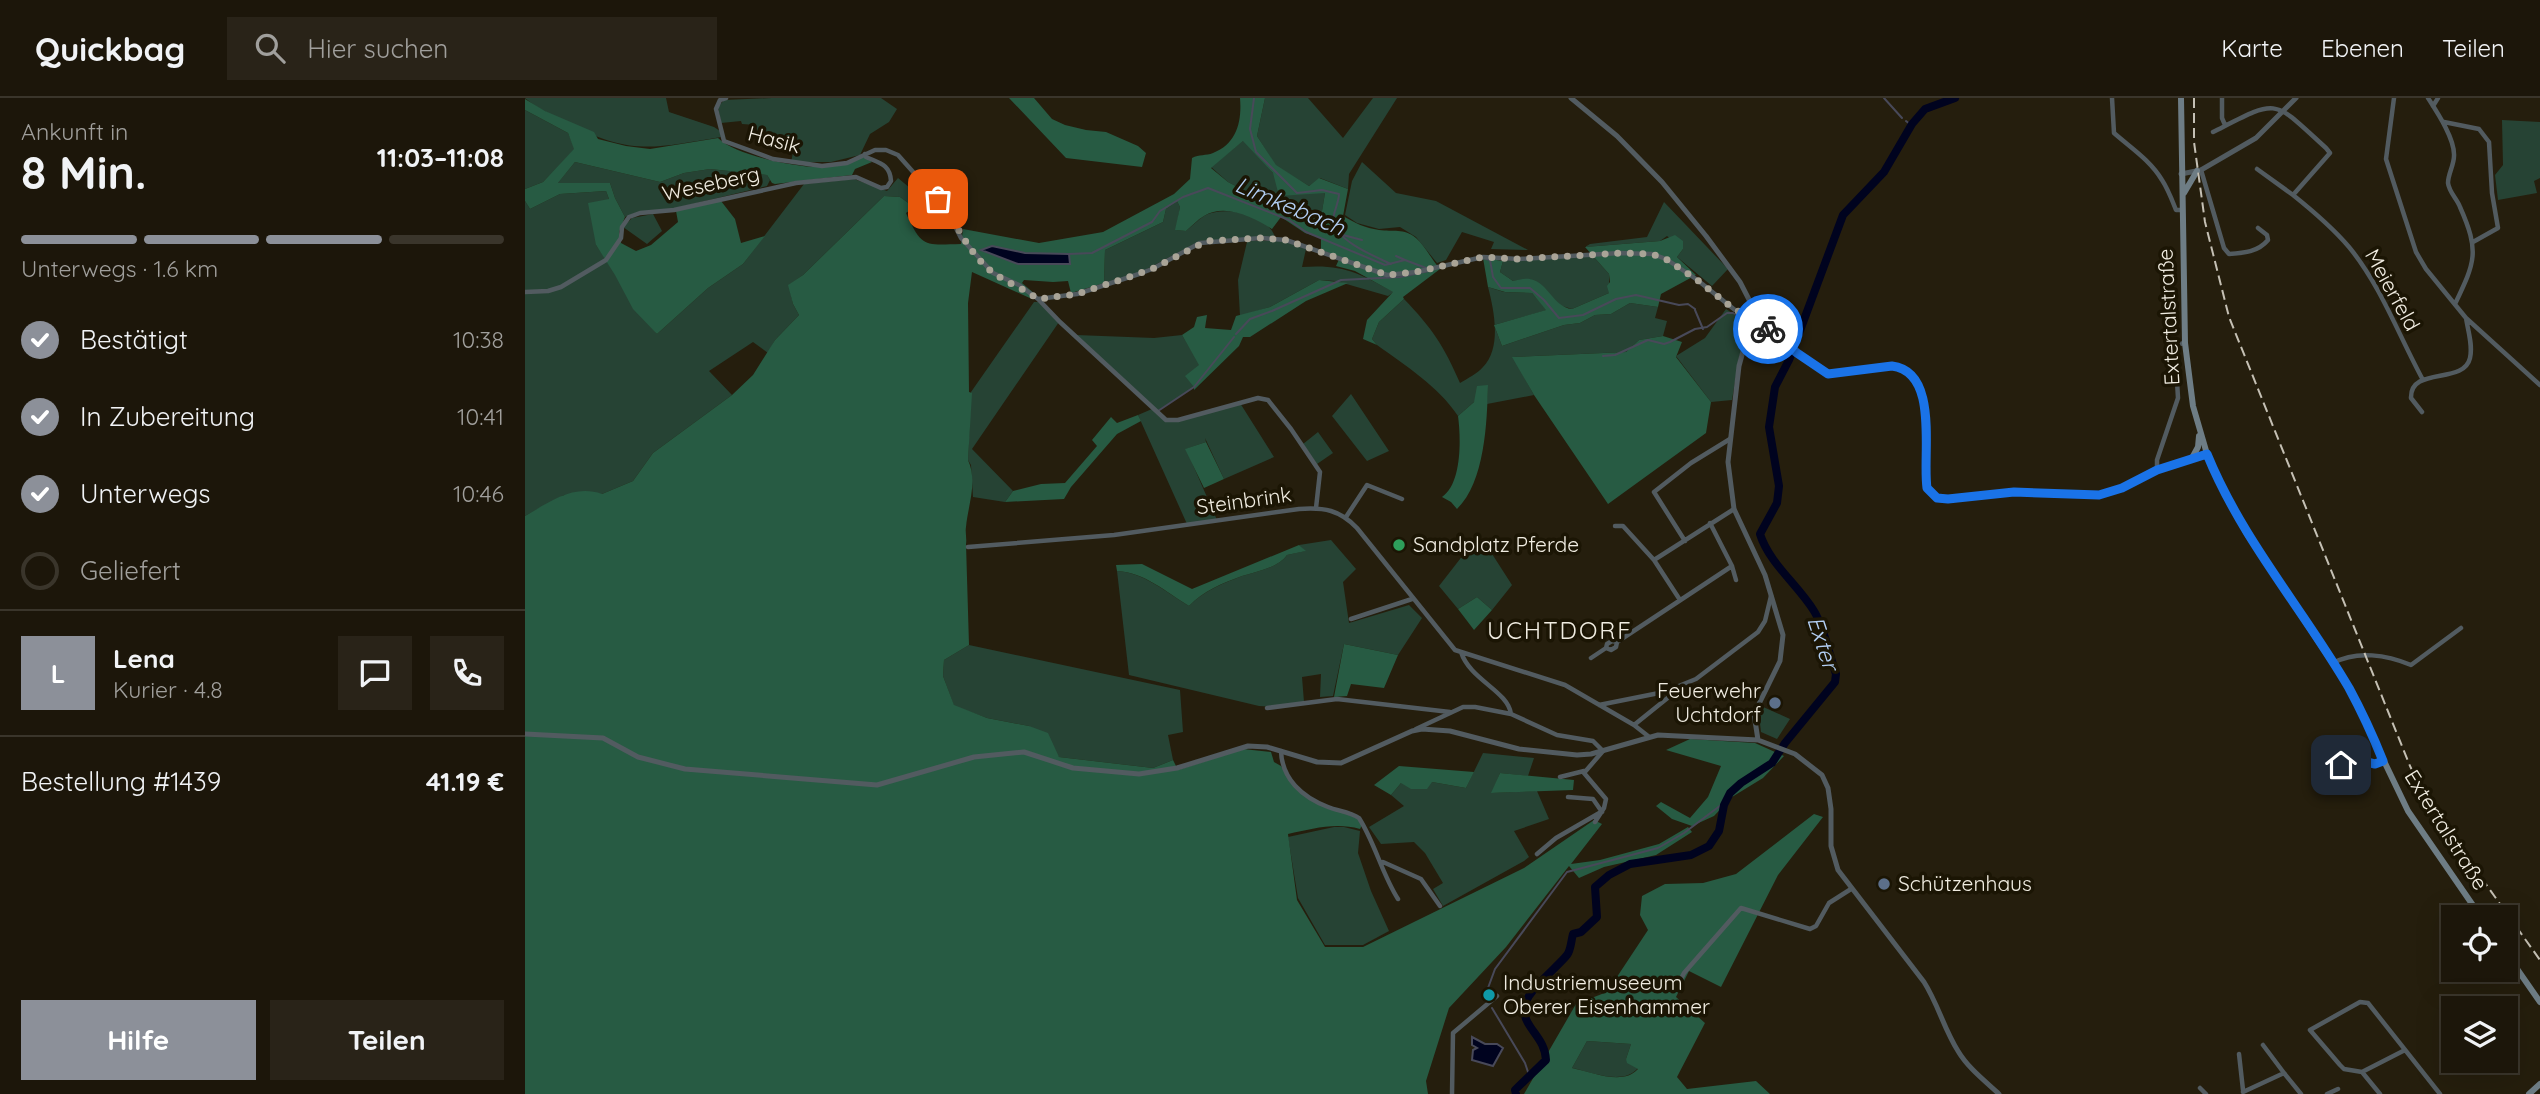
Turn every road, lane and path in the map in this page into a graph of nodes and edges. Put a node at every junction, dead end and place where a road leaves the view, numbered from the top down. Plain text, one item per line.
1 (726, 98) edge
2 (1571, 98) edge
3 (2112, 98) edge
4 (2181, 98) edge
5 (2222, 98) edge
6 (2296, 98) edge
7 (2394, 98) edge
8 (2428, 98) edge
9 (2438, 98) edge
10 (2433, 106) junction
11 (2285, 109) junction
12 (2444, 122) junction
13 (2225, 125) junction
14 (2213, 132) dead end
15 (865, 154) junction
16 (2257, 169) dead end
17 (2199, 171) junction
18 (2181, 174) junction
19 (2293, 195) junction
20 (2182, 198) junction
21 (2182, 210) junction
22 (2258, 228) dead end
23 (2473, 242) junction
24 (525, 292) edge
25 (1038, 299) junction
26 (2455, 304) junction
27 (2466, 318) junction
28 (1759, 319) junction
29 (2185, 343) junction
30 (2423, 380) junction
31 (2540, 385) edge
32 (2422, 412) dead end
33 (2200, 430) junction
34 (1730, 439) junction
35 (2207, 454) junction
36 (2192, 458) junction
37 (2157, 470) junction
38 (1402, 499) dead end
39 (1315, 508) junction
40 (1734, 509) junction
41 (1346, 517) junction
42 (1710, 523) junction
43 (1615, 526) dead end
44 (1685, 541) junction
45 (968, 547) dead end
46 (1654, 560) junction
47 (1732, 566) junction
48 (1736, 580) dead end
49 (1771, 595) junction
50 (1412, 600) junction
51 (1680, 600) junction
52 (1351, 619) dead end
53 (2461, 628) dead end
54 (1460, 651) junction
55 (1591, 658) dead end
56 (2333, 663) junction
57 (1682, 687) junction
58 (1599, 705) junction
59 (1267, 708) dead end
60 (1451, 712) junction
61 (1511, 714) junction
62 (1634, 725) junction
63 (1412, 731) junction
64 (525, 734) edge
65 (1648, 736) junction
66 (1758, 740) junction
67 (1281, 751) junction
68 (1603, 751) junction
69 (2383, 761) junction
70 (1584, 771) junction
71 (1560, 777) dead end
72 (2316, 778) dead end
73 (1568, 797) dead end
74 (1602, 812) junction
75 (1595, 822) dead end
76 (1537, 854) dead end
77 (1382, 862) junction
78 (1851, 889) junction
79 (1398, 899) dead end
80 (2473, 905) edge
81 (1440, 906) dead end
82 (2518, 970) edge
83 (1680, 991) dead end
84 (1497, 996) dead end
85 (2540, 1002) edge
86 (2263, 1045) dead end
87 (2405, 1051) junction
88 (2239, 1054) dead end
89 (2362, 1072) junction
90 (2284, 1073) junction
91 (2540, 1084) edge
92 (2200, 1088) dead end
93 (2338, 1089) dead end
94 (2242, 1093) edge
95 (1452, 1094) edge
96 (2000, 1094) edge
97 (2206, 1094) edge
98 (2301, 1094) edge
99 (2327, 1094) edge
100 (2380, 1094) edge
101 (2439, 1094) edge
102 (2529, 1094) edge

1 - 15 street, Hasik
2 - 28 street
3 - 21 street
4 - 18 main road, Extertalstraße
5 - 13 street
6 - 11 street
7 - 26 street
8 - 10 street
9 - 10 street
10 - 12 street
11 - 13 street
11 - 17 street
11 - 19 street
12 - 23 street
12 - 23 street
13 - 14 street
15 - 24 street, Weseberg
15 - 25 street
16 - 19 street, Meierfeld
17 - 18 street
17 - 20 main road
17 - 22 street
18 - 20 main road, Extertalstraße
19 - 30 street, Meierfeld
20 - 21 main road, Extertalstraße
21 - 29 main road, Extertalstraße
23 - 26 street
25 - 28 street
25 - 39 street
26 - 27 street
27 - 30 street
27 - 31 street
28 - 34 street
28 - 37 street
29 - 33 main road, Extertalstraße
29 - 37 street
30 - 32 street
33 - 35 main road, Extertalstraße
33 - 36 main road
34 - 40 street
34 - 44 street
35 - 36 street
35 - 56 main road, Extertalstraße
36 - 37 street
38 - 41 street
39 - 41 street, Steinbrink
39 - 45 street, Steinbrink
40 - 42 street
40 - 49 street
41 - 50 street
42 - 44 street
42 - 47 street
43 - 46 street
44 - 46 street
46 - 51 street
47 - 48 street
47 - 51 street
49 - 57 street
49 - 66 street
50 - 52 street
50 - 54 street
51 - 55 street
53 - 56 street
54 - 58 street
54 - 61 street
56 - 69 main road, Extertalstraße
57 - 58 street
57 - 62 street
58 - 62 street
59 - 60 street
60 - 61 street
60 - 63 street
61 - 68 street
62 - 65 street
63 - 67 street
63 - 68 street
64 - 67 street
65 - 66 street
65 - 68 street
66 - 78 street
67 - 77 street
68 - 70 street
69 - 72 street
69 - 80 main road, Extertalstraße
70 - 71 street
70 - 74 street
73 - 74 street
74 - 75 street
74 - 76 street
77 - 79 street
77 - 81 street
78 - 83 street
78 - 96 street
82 - 85 main road
84 - 95 street
86 - 90 street
87 - 89 street
87 - 89 street
87 - 101 street
88 - 94 street
89 - 100 street
90 - 94 street
90 - 98 street
91 - 102 main road
92 - 97 street
93 - 99 street

